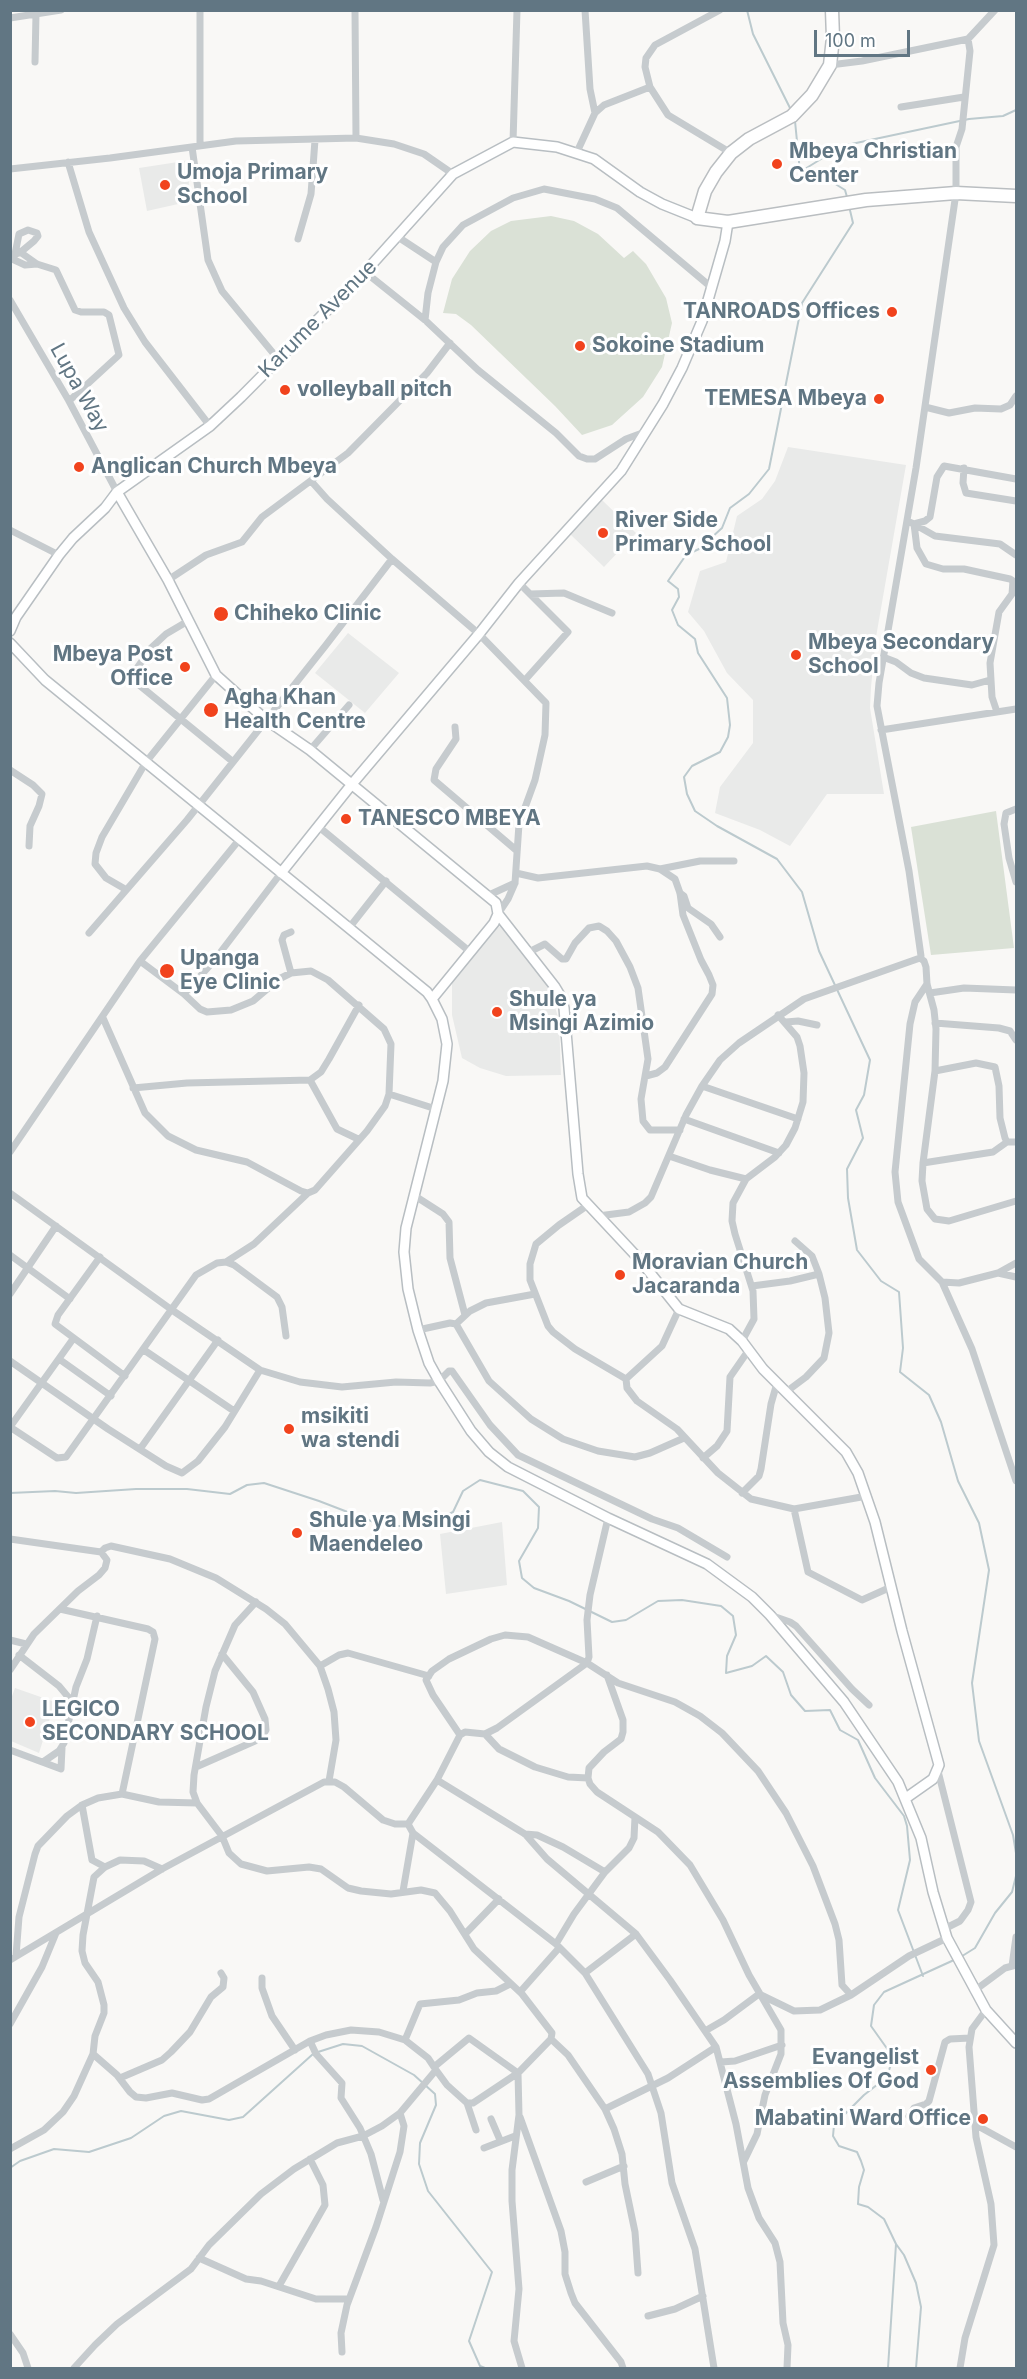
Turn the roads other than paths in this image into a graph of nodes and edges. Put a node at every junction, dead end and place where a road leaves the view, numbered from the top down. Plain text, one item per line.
1 (61, 10) edge
2 (201, 10) edge
3 (355, 10) edge
4 (517, 10) edge
5 (585, 10) edge
6 (720, 10) edge
7 (832, 10) edge
8 (995, 10) edge
9 (36, 14) junction
10 (10, 18) edge
11 (968, 39) junction
12 (35, 62) dead end
13 (830, 65) junction
14 (650, 87) junction
15 (964, 97) junction
16 (901, 107) dead end
17 (595, 113) junction
18 (356, 138) junction
19 (315, 140) junction
20 (513, 142) junction
21 (196, 146) junction
22 (577, 152) junction
23 (732, 153) junction
24 (68, 162) junction
25 (10, 169) edge
26 (453, 174) junction
27 (956, 193) junction
28 (1017, 196) edge
29 (697, 218) junction
30 (728, 222) junction
31 (398, 237) junction
32 (298, 239) dead end
33 (14, 255) edge
34 (436, 262) junction
35 (365, 272) junction
36 (711, 287) junction
37 (10, 300) edge
38 (425, 320) junction
39 (450, 343) junction
40 (278, 359) junction
41 (1017, 396) edge
42 (69, 401) junction
43 (925, 406) junction
44 (210, 426) junction
45 (645, 432) junction
46 (964, 468) junction
47 (1017, 479) edge
48 (311, 481) junction
49 (117, 492) junction
50 (1017, 501) edge
51 (910, 522) junction
52 (10, 530) edge
53 (59, 555) junction
54 (1017, 555) edge
55 (392, 559) junction
56 (168, 580) junction
57 (519, 583) junction
58 (1014, 592) edge
59 (530, 594) junction
60 (612, 613) dead end
61 (13, 620) edge
62 (188, 621) junction
63 (10, 631) edge
64 (479, 634) junction
65 (10, 643) edge
66 (10, 654) edge
67 (883, 657) junction
68 (25, 661) junction
69 (216, 675) junction
70 (525, 680) junction
71 (990, 680) junction
72 (349, 705) dead end
73 (1017, 709) edge
74 (997, 712) junction
75 (180, 719) junction
76 (266, 719) junction
77 (455, 727) dead end
78 (881, 730) junction
79 (310, 750) junction
80 (232, 761) junction
81 (146, 762) junction
82 (10, 770) edge
83 (352, 784) junction
84 (197, 806) junction
85 (1017, 809) edge
86 (319, 827) junction
87 (239, 840) junction
88 (29, 846) dead end
89 (516, 850) junction
90 (734, 861) dead end
91 (660, 869) junction
92 (281, 873) junction
93 (516, 873) junction
94 (386, 881) junction
95 (1017, 882) edge
96 (515, 883) junction
97 (125, 889) junction
98 (680, 893) junction
99 (489, 895) junction
100 (498, 915) junction
101 (349, 928) junction
102 (291, 932) dead end
103 (89, 933) dead end
104 (720, 937) dead end
105 (469, 951) junction
106 (527, 953) junction
107 (920, 958) junction
108 (140, 961) junction
109 (291, 973) junction
110 (927, 984) junction
111 (1017, 990) edge
112 (930, 993) junction
113 (184, 994) junction
114 (432, 999) junction
115 (358, 1005) junction
116 (778, 1015) junction
117 (103, 1018) junction
118 (786, 1022) junction
119 (935, 1023) junction
120 (816, 1025) dead end
121 (1017, 1040) edge
122 (935, 1071) junction
123 (646, 1076) junction
124 (310, 1080) junction
125 (702, 1086) junction
126 (133, 1088) junction
127 (389, 1094) junction
128 (436, 1109) junction
129 (684, 1119) junction
130 (798, 1119) junction
131 (680, 1130) junction
132 (358, 1139) junction
133 (1007, 1142) junction
134 (1017, 1142) edge
135 (10, 1152) edge
136 (779, 1153) junction
137 (669, 1156) junction
138 (922, 1163) junction
139 (746, 1179) junction
140 (308, 1193) junction
141 (11, 1194) edge
142 (415, 1196) junction
143 (1017, 1200) edge
144 (588, 1205) junction
145 (598, 1216) junction
146 (56, 1226) junction
147 (795, 1241) dead end
148 (10, 1255) edge
149 (100, 1257) junction
150 (226, 1262) junction
151 (1017, 1263) edge
152 (28, 1268) junction
153 (998, 1273) junction
154 (819, 1274) junction
155 (1017, 1277) edge
156 (942, 1282) junction
157 (752, 1286) junction
158 (10, 1294) edge
159 (535, 1294) junction
160 (70, 1299) junction
161 (679, 1309) junction
162 (172, 1310) junction
163 (465, 1315) junction
164 (456, 1324) junction
165 (418, 1330) junction
166 (286, 1336) dead end
167 (73, 1339) junction
168 (218, 1340) junction
169 (742, 1341) junction
170 (144, 1350) junction
171 (748, 1352) junction
172 (59, 1359) junction
173 (10, 1361) edge
174 (260, 1370) junction
175 (124, 1376) junction
176 (626, 1379) junction
177 (189, 1381) junction
178 (439, 1381) junction
179 (42, 1383) junction
180 (777, 1383) junction
181 (786, 1392) junction
182 (111, 1396) junction
183 (234, 1411) junction
184 (94, 1419) junction
185 (11, 1427) edge
186 (684, 1438) junction
187 (140, 1449) junction
188 (704, 1458) junction
189 (1017, 1481) edge
190 (742, 1493) junction
191 (867, 1496) junction
192 (794, 1509) junction
193 (608, 1518) junction
194 (10, 1539) edge
195 (101, 1552) junction
196 (727, 1557) dead end
197 (891, 1587) junction
198 (255, 1602) junction
199 (60, 1609) junction
200 (770, 1615) junction
201 (97, 1616) junction
202 (10, 1640) edge
203 (26, 1644) junction
204 (222, 1654) junction
205 (19, 1655) junction
206 (587, 1663) junction
207 (320, 1666) junction
208 (10, 1671) edge
209 (607, 1675) junction
210 (429, 1676) junction
211 (59, 1686) junction
212 (76, 1687) junction
213 (869, 1705) dead end
214 (71, 1713) junction
215 (460, 1734) junction
216 (484, 1734) junction
217 (62, 1748) junction
218 (10, 1750) edge
219 (44, 1762) junction
220 (196, 1767) junction
221 (938, 1771) junction
222 (588, 1778) junction
223 (437, 1780) junction
224 (329, 1781) junction
225 (122, 1794) junction
226 (906, 1798) junction
227 (196, 1803) junction
228 (82, 1805) junction
229 (635, 1817) junction
230 (408, 1824) junction
231 (413, 1833) junction
232 (525, 1834) junction
233 (222, 1836) junction
234 (105, 1867) junction
235 (162, 1869) junction
236 (605, 1872) junction
237 (404, 1891) junction
238 (589, 1895) junction
239 (499, 1899) junction
240 (86, 1915) junction
241 (56, 1933) junction
242 (465, 1934) junction
243 (636, 1934) junction
244 (946, 1934) junction
245 (1017, 1937) edge
246 (557, 1946) junction
247 (13, 1958) edge
248 (1015, 1966) edge
249 (221, 1973) dead end
250 (585, 1973) junction
251 (262, 1978) dead end
252 (510, 1984) junction
253 (974, 1991) junction
254 (520, 1992) junction
255 (759, 1994) junction
256 (851, 1995) junction
257 (986, 2010) junction
258 (10, 2025) edge
259 (705, 2031) junction
260 (970, 2038) junction
261 (551, 2039) junction
262 (405, 2040) junction
263 (1017, 2043) edge
264 (782, 2045) junction
265 (313, 2048) junction
266 (716, 2048) junction
267 (295, 2049) junction
268 (93, 2054) junction
269 (721, 2062) junction
270 (435, 2069) junction
271 (518, 2073) junction
272 (120, 2078) junction
273 (652, 2085) junction
274 (467, 2103) junction
275 (605, 2109) junction
276 (400, 2113) junction
277 (519, 2115) junction
278 (909, 2116) dead end
279 (491, 2119) dead end
280 (976, 2126) junction
281 (476, 2130) dead end
282 (363, 2136) junction
283 (515, 2136) junction
284 (500, 2140) junction
285 (1017, 2146) edge
286 (484, 2148) dead end
287 (10, 2149) edge
288 (310, 2159) junction
289 (744, 2161) junction
290 (624, 2166) junction
291 (586, 2182) dead end
292 (384, 2203) junction
293 (199, 2258) junction
294 (639, 2273) dead end
295 (279, 2286) junction
296 (703, 2296) junction
297 (348, 2299) junction
298 (648, 2316) dead end
299 (10, 2334) edge
300 (342, 2352) dead end
301 (28, 2368) edge
302 (74, 2368) edge
303 (522, 2368) edge
304 (623, 2368) edge
305 (714, 2368) edge
306 (788, 2368) edge
307 (960, 2368) edge

1 - 9 street
2 - 21 street
3 - 18 street
4 - 20 street
5 - 17 street
6 - 14 street
7 - 13 highway
8 - 11 street
9 - 10 street
9 - 12 street
11 - 13 street
11 - 15 street
13 - 23 highway
14 - 17 street
14 - 23 street
15 - 16 street
15 - 27 street
17 - 22 street
18 - 19 street
18 - 26 street
19 - 21 street
19 - 32 street
20 - 22 main road
20 - 26 main road, Karume Avenue
21 - 24 street
21 - 40 street
22 - 29 main road
23 - 29 highway
24 - 25 street
24 - 44 street
26 - 31 main road, Karume Avenue
27 - 28 highway
27 - 30 highway
27 - 43 street
29 - 30 highway
30 - 36 main road
31 - 34 street
31 - 35 main road, Karume Avenue
33 - 42 street
34 - 36 street
34 - 38 street
35 - 38 street
35 - 40 main road, Karume Avenue
36 - 45 main road
37 - 42 street, Lupa Way
38 - 39 street
39 - 45 street
39 - 48 street
40 - 44 main road, Karume Avenue
41 - 43 street
42 - 49 street, Lupa Way
43 - 51 street
44 - 49 main road, Karume Avenue
45 - 57 main road
46 - 47 street
46 - 50 street
46 - 51 street
48 - 55 street
48 - 56 street
49 - 53 main road, Karume Avenue
49 - 56 main road
51 - 54 street
51 - 58 street
51 - 67 street
52 - 53 street
53 - 61 main road, Karume Avenue
55 - 64 street
55 - 76 street
56 - 62 main road
57 - 59 street
57 - 64 main road
58 - 71 street
59 - 60 street
59 - 70 street
61 - 63 main road, Karume Avenue
62 - 69 main road
62 - 75 street
64 - 70 street
64 - 83 main road
65 - 68 main road
66 - 68 main road
67 - 71 street
67 - 78 street
68 - 81 main road
69 - 75 street
69 - 76 main road
70 - 89 street
71 - 74 street
72 - 79 street
73 - 74 street
74 - 78 street
75 - 80 street
75 - 81 street
76 - 79 main road
76 - 80 street
77 - 89 street
78 - 107 street
79 - 83 main road
80 - 84 street
81 - 84 main road
81 - 97 street
82 - 88 street
83 - 86 main road
83 - 99 main road
84 - 87 main road
84 - 97 street
85 - 95 street
86 - 92 main road
86 - 94 street
87 - 92 main road
87 - 108 street
89 - 93 street
90 - 91 street
91 - 93 street
91 - 98 street
92 - 101 main road
92 - 113 street
93 - 96 street
94 - 101 street
94 - 105 street
96 - 99 street
96 - 100 street
97 - 103 street
98 - 104 street
98 - 123 street
99 - 100 main road
100 - 105 main road
100 - 106 main road
101 - 114 main road
102 - 109 street
105 - 114 main road
106 - 123 street
106 - 144 main road
107 - 110 street
107 - 116 street
108 - 113 street
108 - 117 street
109 - 113 street
109 - 115 street
110 - 112 street
110 - 156 street
111 - 112 street
112 - 119 street
114 - 128 main road
115 - 124 street
115 - 127 street
116 - 118 street
116 - 125 street
117 - 126 street
117 - 135 street
118 - 120 street
118 - 130 street
119 - 121 street
119 - 122 street
122 - 133 street
122 - 138 street
123 - 131 street
124 - 126 street
124 - 132 street
125 - 129 street
125 - 130 street
126 - 140 street
127 - 128 street
127 - 132 street
128 - 142 main road
129 - 131 street
129 - 136 street
130 - 136 street
131 - 137 street
132 - 140 street
133 - 134 street
133 - 138 street
136 - 139 street
137 - 139 street
137 - 145 street
138 - 143 street
139 - 157 street
140 - 150 street
141 - 146 street
142 - 163 street
142 - 165 main road
144 - 145 main road
144 - 159 street
145 - 161 main road
146 - 149 street
146 - 152 street
147 - 154 street
148 - 152 street
149 - 160 street
149 - 162 street
150 - 162 street
150 - 166 street
151 - 153 street
152 - 158 street
152 - 160 street
153 - 155 street
153 - 156 street
154 - 157 street
154 - 181 street
156 - 189 street
157 - 169 street
159 - 163 street
159 - 176 street
160 - 167 street
161 - 169 main road
161 - 176 street
162 - 168 street
162 - 170 street
163 - 164 street
164 - 165 street
164 - 186 street
165 - 178 main road
167 - 172 street
167 - 175 street
168 - 174 street
168 - 177 street
169 - 171 main road
170 - 175 street
170 - 177 street
171 - 180 main road
171 - 188 street
172 - 179 street
172 - 182 street
173 - 179 street
174 - 178 street
174 - 183 street
175 - 182 street
176 - 186 street
177 - 183 street
177 - 187 street
178 - 193 main road
178 - 196 street
179 - 184 street
179 - 185 street
180 - 181 main road
180 - 190 street
181 - 191 main road
182 - 184 street
183 - 187 street
184 - 185 street
184 - 187 street
186 - 188 street
188 - 190 street
190 - 192 street
191 - 192 street
191 - 197 main road
192 - 197 street
193 - 200 main road
193 - 206 street
194 - 195 street
195 - 198 street
195 - 199 street
197 - 221 main road
198 - 204 street
198 - 207 street
199 - 201 street
199 - 203 street
200 - 213 street
200 - 226 main road
201 - 212 street
201 - 225 street
202 - 203 street
203 - 205 street
204 - 220 street
204 - 220 street
205 - 208 street
205 - 211 street
206 - 209 street
206 - 210 street
206 - 216 street
207 - 210 street
207 - 224 street
209 - 222 street
209 - 256 street
210 - 215 street
211 - 212 street
211 - 214 street
212 - 214 street
214 - 217 street
215 - 216 street
215 - 223 street
216 - 222 street
217 - 219 street
217 - 219 street
218 - 219 street
220 - 227 street
221 - 226 main road
221 - 244 street
222 - 229 street
223 - 230 street
223 - 232 street
224 - 230 street
224 - 233 street
225 - 227 street
225 - 228 street
226 - 244 main road
227 - 233 street
228 - 234 street
228 - 247 street
229 - 236 street
229 - 255 street
230 - 231 street
231 - 237 street
231 - 239 street
232 - 236 street
232 - 238 street
233 - 235 street
233 - 237 street
234 - 235 street
234 - 240 street
235 - 240 street
236 - 238 street
237 - 242 street
238 - 243 street
238 - 246 street
239 - 242 street
239 - 246 street
240 - 241 street
240 - 268 street
241 - 247 street
241 - 258 street
242 - 252 street
243 - 250 street
243 - 259 street
244 - 253 main road
244 - 256 street
245 - 248 street
246 - 250 street
246 - 254 street
248 - 253 street
249 - 272 street
250 - 273 street
251 - 267 street
252 - 254 street
252 - 262 street
253 - 257 main road
254 - 261 street
255 - 256 street
255 - 259 street
255 - 264 street
257 - 260 street
257 - 263 main road
259 - 266 street
260 - 278 street
260 - 280 street
261 - 271 street
261 - 275 street
262 - 265 street
262 - 270 street
264 - 269 street
264 - 289 street
265 - 267 street
265 - 282 street
266 - 269 street
266 - 273 street
267 - 272 street
268 - 272 street
268 - 287 street
269 - 289 street
270 - 271 street
270 - 274 street
270 - 276 street
271 - 274 street
271 - 277 street
273 - 275 street
273 - 296 street
274 - 281 street
275 - 290 street
276 - 282 street
276 - 292 street
277 - 283 street
277 - 304 street
279 - 284 street
280 - 285 street
280 - 307 street
282 - 288 street
282 - 292 street
283 - 284 street
283 - 303 street
284 - 286 street
288 - 293 street
288 - 295 street
289 - 306 street
290 - 291 street
290 - 294 street
292 - 297 street
293 - 295 street
293 - 302 street
295 - 297 street
296 - 298 street
296 - 305 street
297 - 300 street
299 - 301 street

